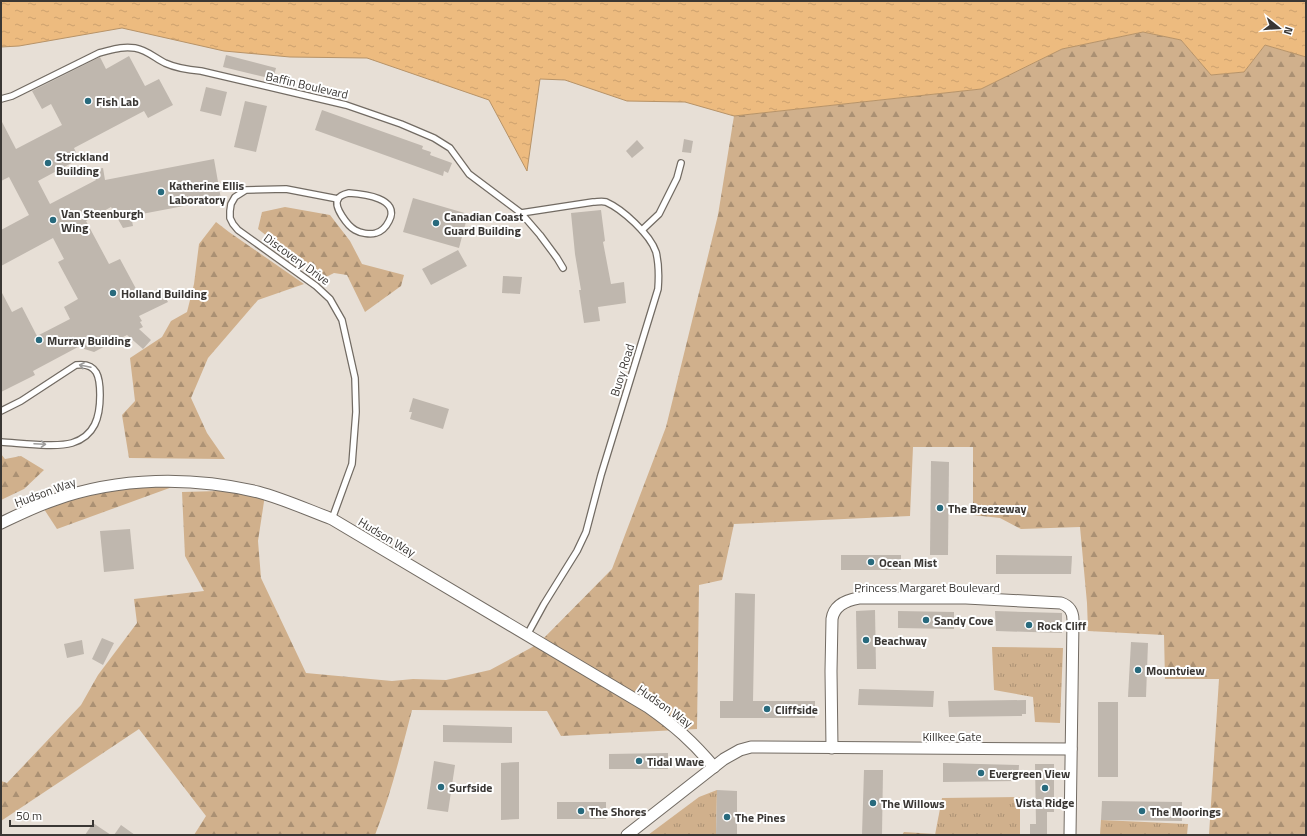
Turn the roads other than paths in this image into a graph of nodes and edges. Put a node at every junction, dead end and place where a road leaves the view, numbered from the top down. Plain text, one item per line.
1 (1, 99) edge
2 (681, 163) dead end
3 (338, 199) junction
4 (521, 213) junction
5 (642, 230) junction
6 (563, 268) dead end
7 (1, 411) edge
8 (1, 442) edge
9 (332, 520) junction
10 (1, 523) edge
11 (527, 635) junction
12 (832, 748) junction
13 (1071, 749) junction
14 (714, 767) junction
15 (627, 835) edge
16 (1070, 835) edge

1 - 4 lane, Baffin Boulevard
2 - 5 lane
3 - 3 lane, Discovery Drive
3 - 9 lane, Discovery Drive
4 - 5 lane, Buoy Road
4 - 6 lane, Baffin Boulevard
5 - 11 lane, Buoy Road
8 -> 7 lane
9 - 10 street, Hudson Way
9 - 11 street, Hudson Way
11 - 14 street, Hudson Way
12 - 13 street, Killkee Gate
12 - 13 street, Princess Margaret Boulevard
12 - 14 street
13 - 16 street, Princess Margaret Boulevard
14 - 15 street

